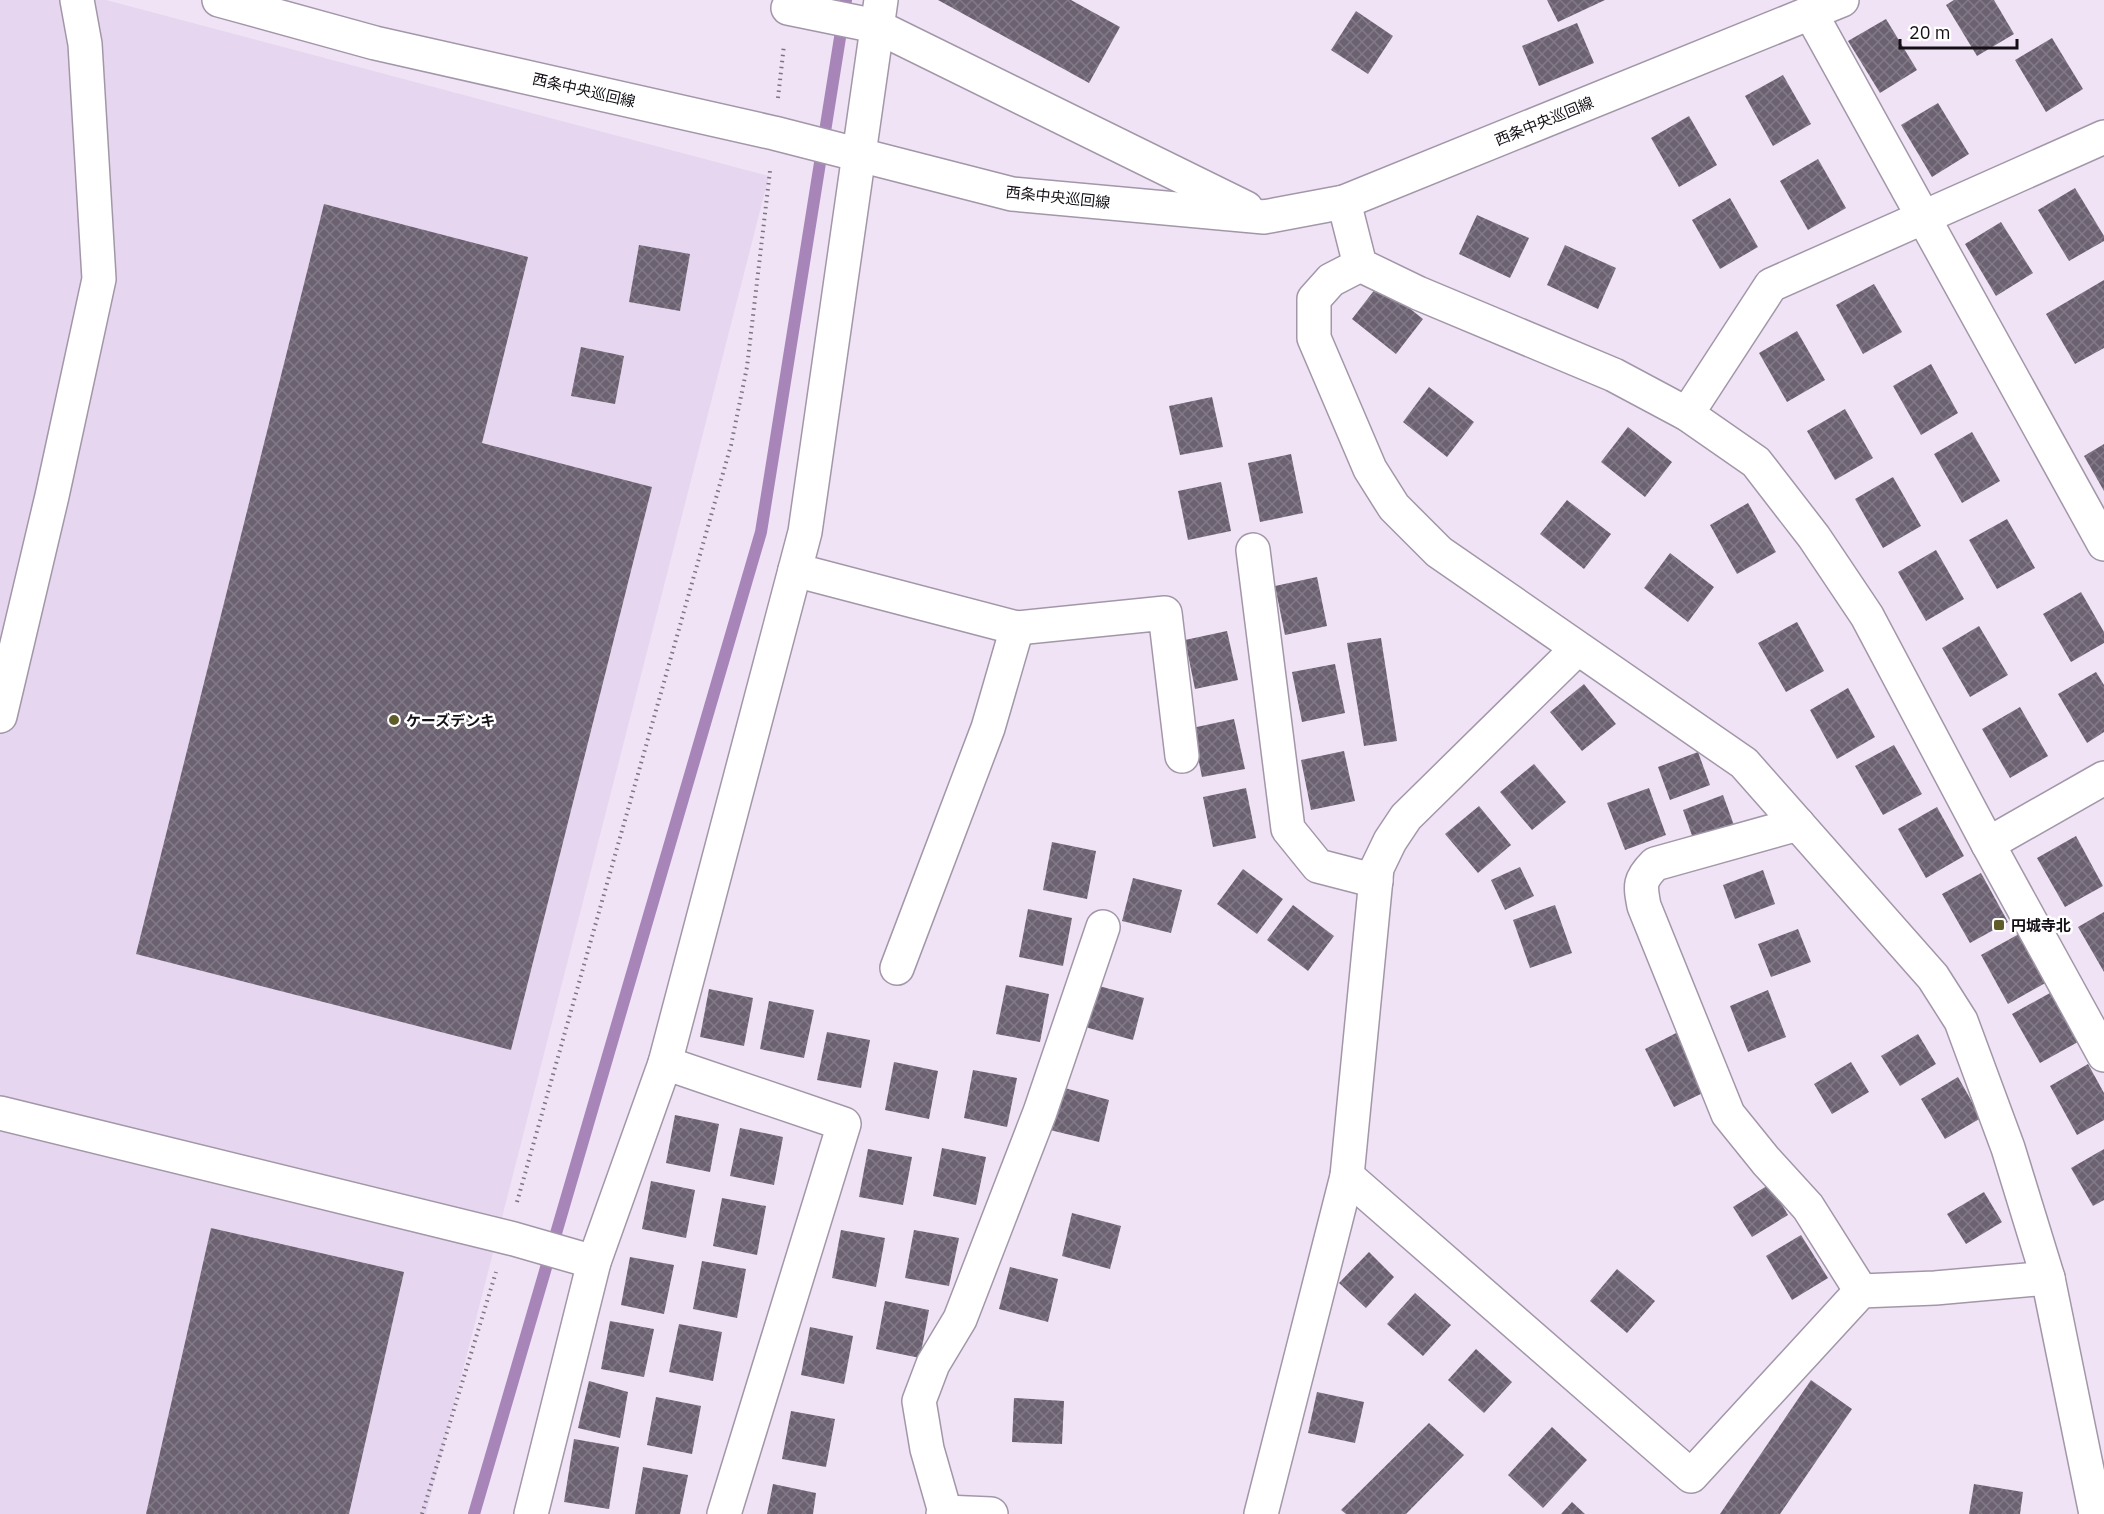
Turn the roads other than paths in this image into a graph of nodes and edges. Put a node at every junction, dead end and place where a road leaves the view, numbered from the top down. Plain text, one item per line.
1 (78, 0) edge
2 (219, 0) edge
3 (1842, 0) edge
4 (788, 8) road end
5 (879, 13) edge
6 (1811, 14) junction
7 (2104, 137) edge
8 (858, 154) junction
9 (1344, 201) junction
10 (1264, 217) junction
11 (1923, 217) junction
12 (1360, 265) junction
13 (1687, 414) junction
14 (2104, 544) edge
15 (1253, 550) dead end
16 (795, 570) junction
17 (1017, 628) junction
18 (1577, 649) junction
19 (0, 716) edge
20 (1182, 756) dead end
21 (2104, 778) edge
22 (1798, 824) junction
23 (1988, 844) junction
24 (1376, 881) junction
25 (1103, 927) dead end
26 (897, 968) dead end
27 (2104, 1055) edge
28 (665, 1063) junction
29 (0, 1113) edge
30 (1347, 1176) junction
31 (585, 1260) junction
32 (2048, 1278) junction
33 (1861, 1292) junction
34 (944, 1513) edge
35 (531, 1514) edge
36 (724, 1514) edge
37 (991, 1514) edge
38 (1261, 1514) edge
39 (2096, 1514) edge

1 - 19 street
2 - 8 street, 西条中央巡回線
3 - 6 street, 西条中央巡回線
4 - 5 street
5 - 8 street
5 - 10 street
6 - 9 street, 西条中央巡回線
6 - 11 street
7 - 11 street
8 - 10 street, 西条中央巡回線
8 - 16 street
9 - 10 street, 西条中央巡回線
9 - 12 street
11 - 13 street
11 - 14 street
12 - 13 street
12 - 18 street
13 - 23 street
15 - 24 street
16 - 17 street
16 - 28 street
17 - 20 street
17 - 26 street
18 - 22 street
18 - 24 street
21 - 23 street
22 - 32 street
22 - 33 street
23 - 27 street
24 - 30 street
25 - 34 street
28 - 31 street
28 - 36 street
29 - 31 street
30 - 33 street
30 - 38 street
31 - 35 street
32 - 33 street
32 - 39 street
34 - 37 street

